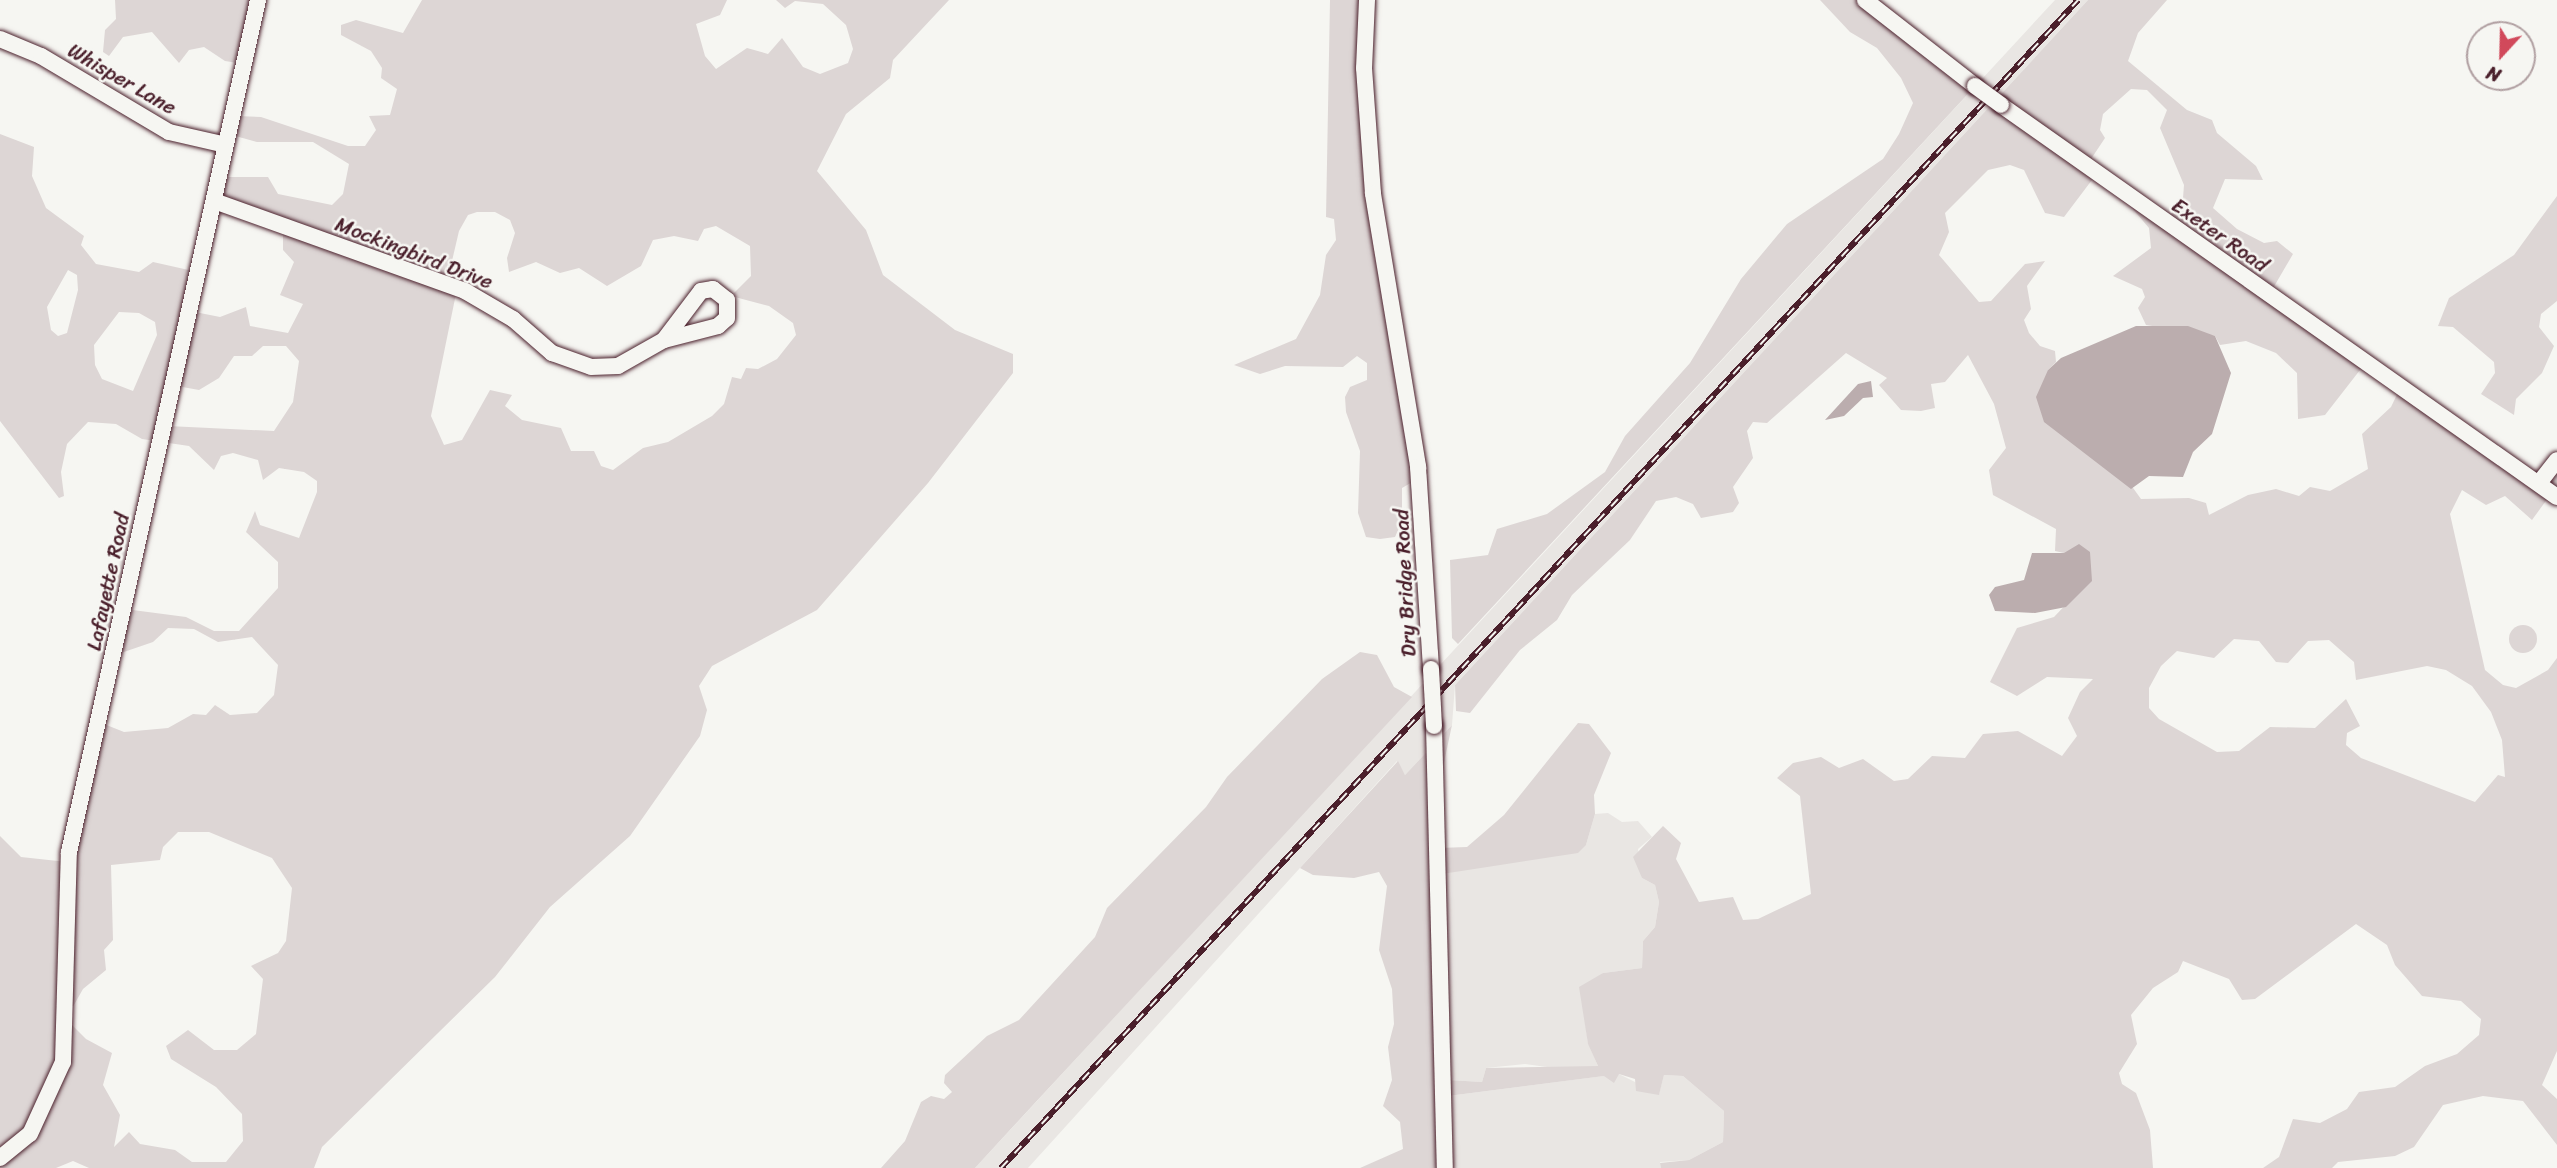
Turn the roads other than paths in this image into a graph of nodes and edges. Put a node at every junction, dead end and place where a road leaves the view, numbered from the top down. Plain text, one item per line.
1 (258, 0) edge
2 (1367, 0) edge
3 (1865, 0) edge
4 (0, 39) edge
5 (226, 145) junction
6 (214, 201) junction
7 (664, 340) dead end
8 (2557, 460) edge
9 (2539, 483) junction
10 (2557, 497) edge
11 (0, 1158) edge
12 (1446, 1168) edge

1 - 5 street, Lafayette Road
2 - 12 street, Dry Bridge Road, bridge
3 - 9 street, Exeter Road, bridge
4 - 5 street, Whisper Lane
5 - 6 street, Lafayette Road
6 - 7 street, Mockingbird Drive
6 - 11 street, Lafayette Road
8 - 9 street
9 - 10 street, Exeter Road

